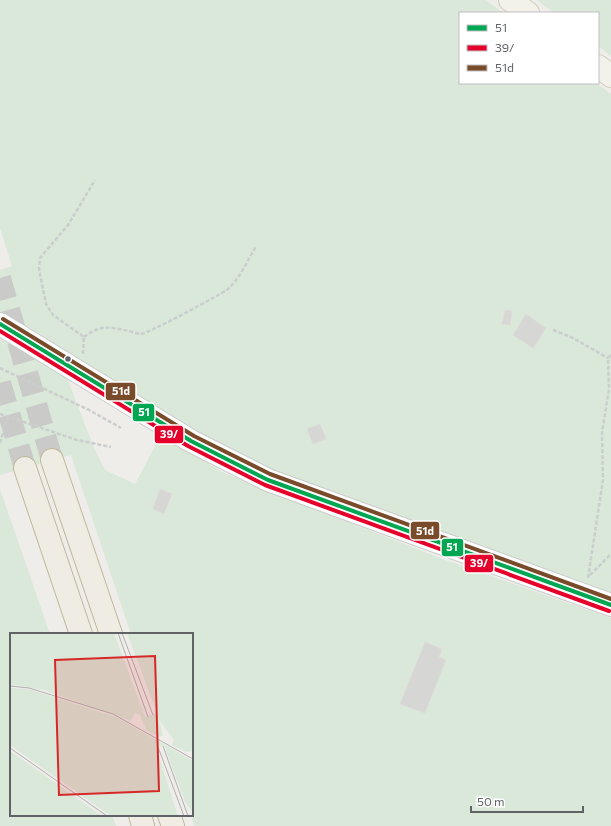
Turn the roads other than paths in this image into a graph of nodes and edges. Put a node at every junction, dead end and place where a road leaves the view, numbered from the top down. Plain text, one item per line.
1 (510, 0) edge
2 (527, 12) edge
3 (599, 67) edge
4 (611, 76) edge
5 (0, 324) edge
6 (52, 460) tunnel mouth
7 (24, 468) tunnel mouth
8 (611, 605) edge
9 (81, 633) edge
10 (110, 633) edge
11 (140, 816) edge
12 (169, 816) edge
13 (144, 826) edge
14 (173, 826) edge

1 - 2 main road
3 - 4 main road
5 - 8 main road
6 - 10 highway
7 - 9 highway
11 - 13 highway
12 - 14 highway

